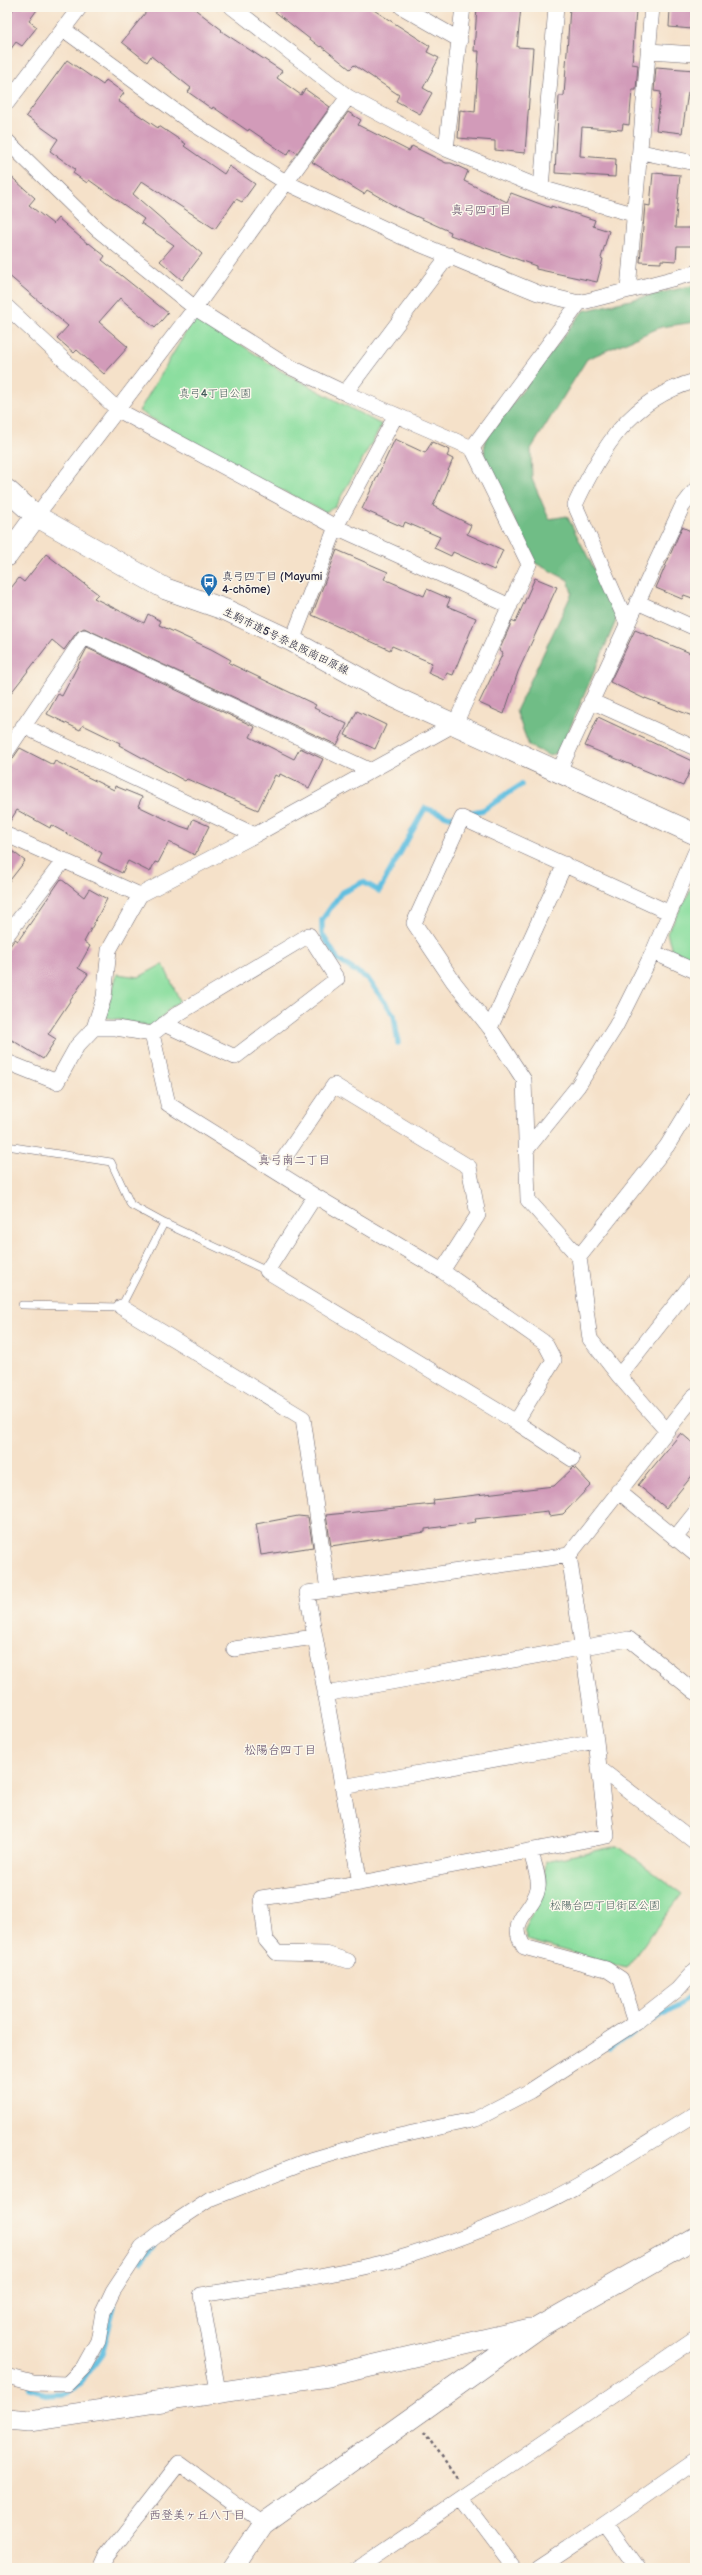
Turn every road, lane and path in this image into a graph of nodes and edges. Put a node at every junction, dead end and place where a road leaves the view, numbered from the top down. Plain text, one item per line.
1 (80, 7) edge
2 (232, 7) edge
3 (402, 7) edge
4 (463, 7) edge
5 (556, 7) edge
6 (652, 7) edge
7 (63, 29) junction
8 (460, 40) junction
9 (649, 51) junction
10 (695, 54) edge
11 (348, 97) junction
12 (7, 103) edge
13 (7, 141) edge
14 (446, 149) junction
15 (641, 152) junction
16 (695, 164) edge
17 (287, 183) junction
18 (541, 188) junction
19 (633, 214) junction
20 (448, 255) junction
21 (695, 273) edge
22 (628, 290) junction
23 (579, 303) junction
24 (7, 307) edge
25 (195, 308) junction
26 (695, 381) edge
27 (345, 393) junction
28 (118, 410) junction
29 (396, 414) junction
30 (472, 448) junction
31 (7, 490) edge
32 (695, 490) edge
33 (689, 509) edge
34 (36, 516) junction
35 (336, 527) junction
36 (7, 556) edge
37 (637, 602) junction
38 (510, 606) junction
39 (627, 623) junction
40 (695, 628) edge
41 (292, 642) junction
42 (591, 701) junction
43 (455, 724) junction
44 (23, 726) junction
45 (695, 748) edge
46 (7, 751) edge
47 (369, 770) junction
48 (559, 771) junction
49 (695, 834) edge
50 (7, 835) edge
51 (255, 836) junction
52 (695, 853) edge
53 (64, 860) junction
54 (565, 864) junction
55 (140, 895) junction
56 (668, 912) junction
57 (7, 935) edge
58 (653, 952) junction
59 (695, 971) edge
60 (164, 1024) junction
61 (94, 1028) junction
62 (490, 1028) junction
63 (152, 1034) junction
64 (7, 1062) edge
65 (695, 1100) edge
66 (7, 1146) edge
67 (526, 1150) junction
68 (276, 1170) junction
69 (315, 1196) junction
70 (164, 1223) junction
71 (579, 1257) junction
72 (267, 1271) junction
73 (442, 1271) junction
74 (695, 1280) edge
75 (22, 1305) dead end
76 (121, 1307) junction
77 (619, 1376) junction
78 (695, 1395) edge
79 (516, 1422) junction
80 (666, 1430) junction
81 (572, 1459) dead end
82 (618, 1491) junction
83 (695, 1513) edge
84 (675, 1538) junction
85 (695, 1554) edge
86 (569, 1555) junction
87 (328, 1590) junction
88 (314, 1637) junction
89 (234, 1649) dead end
90 (581, 1649) junction
91 (695, 1692) edge
92 (325, 1694) junction
93 (596, 1741) junction
94 (599, 1768) junction
95 (342, 1787) junction
96 (695, 1842) edge
97 (531, 1852) junction
98 (360, 1883) junction
99 (348, 1961) dead end
100 (695, 1970) edge
101 (635, 2023) junction
102 (695, 2115) edge
103 (695, 2238) edge
104 (539, 2327) junction
105 (695, 2339) edge
106 (7, 2376) edge
107 (218, 2391) junction
108 (7, 2419) edge
109 (421, 2428) dead end
110 (693, 2467) edge
111 (465, 2496) junction
112 (263, 2524) junction
113 (607, 2525) junction
114 (101, 2568) edge
115 (233, 2568) edge
116 (359, 2568) edge
117 (514, 2568) edge
118 (540, 2568) edge
119 (638, 2568) edge

1 - 7 street
2 - 11 street
3 - 8 street
4 - 8 street
5 - 18 street
6 - 9 street
7 - 12 street
7 - 17 street
8 - 14 street
9 - 10 street
9 - 15 street
11 - 14 street
11 - 17 street
13 - 25 street
14 - 18 street
15 - 16 street
15 - 19 street
17 - 20 street
17 - 25 street
18 - 19 street
19 - 22 street
20 - 23 street
20 - 27 street
21 - 22 street
22 - 23 street
23 - 30 street
24 - 28 street
25 - 27 street
25 - 28 street
26 - 39 street
27 - 29 street
28 - 34 street
28 - 35 street
29 - 30 street
29 - 35 street
30 - 38 street
31 - 34 street, 生駒市道5号奈良阪南田原線
32 - 33 street
33 - 37 street
34 - 36 street
34 - 41 street, 生駒市道5号奈良阪南田原線
35 - 38 street
35 - 41 street
37 - 39 street
37 - 40 street
38 - 43 street
39 - 42 street
41 - 43 street, 生駒市道5号奈良阪南田原線
42 - 45 street
42 - 48 street
43 - 47 street
43 - 48 street, 生駒市道5号奈良阪南田原線
44 - 46 street
44 - 47 street
44 - 51 street
47 - 51 street
48 - 49 street, 生駒市道5号奈良阪南田原線
50 - 53 street
51 - 55 street
52 - 56 street
53 - 55 street
53 - 57 street
54 - 56 street
54 - 62 street
54 - 62 street
55 - 61 street
56 - 58 street
58 - 59 street
58 - 67 street
60 - 60 street
60 - 63 street
61 - 63 street
61 - 64 street
62 - 67 street
63 - 68 street
65 - 71 street
66 - 70 lane
67 - 71 street
68 - 69 street
68 - 73 street
69 - 72 street
69 - 73 street
70 - 72 lane
70 - 76 lane
71 - 77 street
72 - 79 street
73 - 79 street
74 - 77 street
75 - 76 lane
76 - 87 street
77 - 80 street
78 - 80 street
79 - 81 street
80 - 82 street
82 - 84 street
82 - 86 street
83 - 84 street
84 - 85 street
86 - 87 street
86 - 90 street
87 - 88 street
88 - 89 street
88 - 92 street
90 - 91 street
90 - 92 street
90 - 93 street
92 - 95 street
93 - 94 street
93 - 95 street
94 - 96 street
94 - 97 street
95 - 98 street
97 - 98 street
97 - 101 street
98 - 99 street
100 - 101 street
101 - 106 street
102 - 107 street
103 - 104 street
104 - 107 street
104 - 112 street
105 - 111 street
107 - 108 street
109 - 111 path
110 - 113 street
111 - 116 street
111 - 117 street
112 - 114 street
112 - 115 street
113 - 118 street
113 - 119 street

